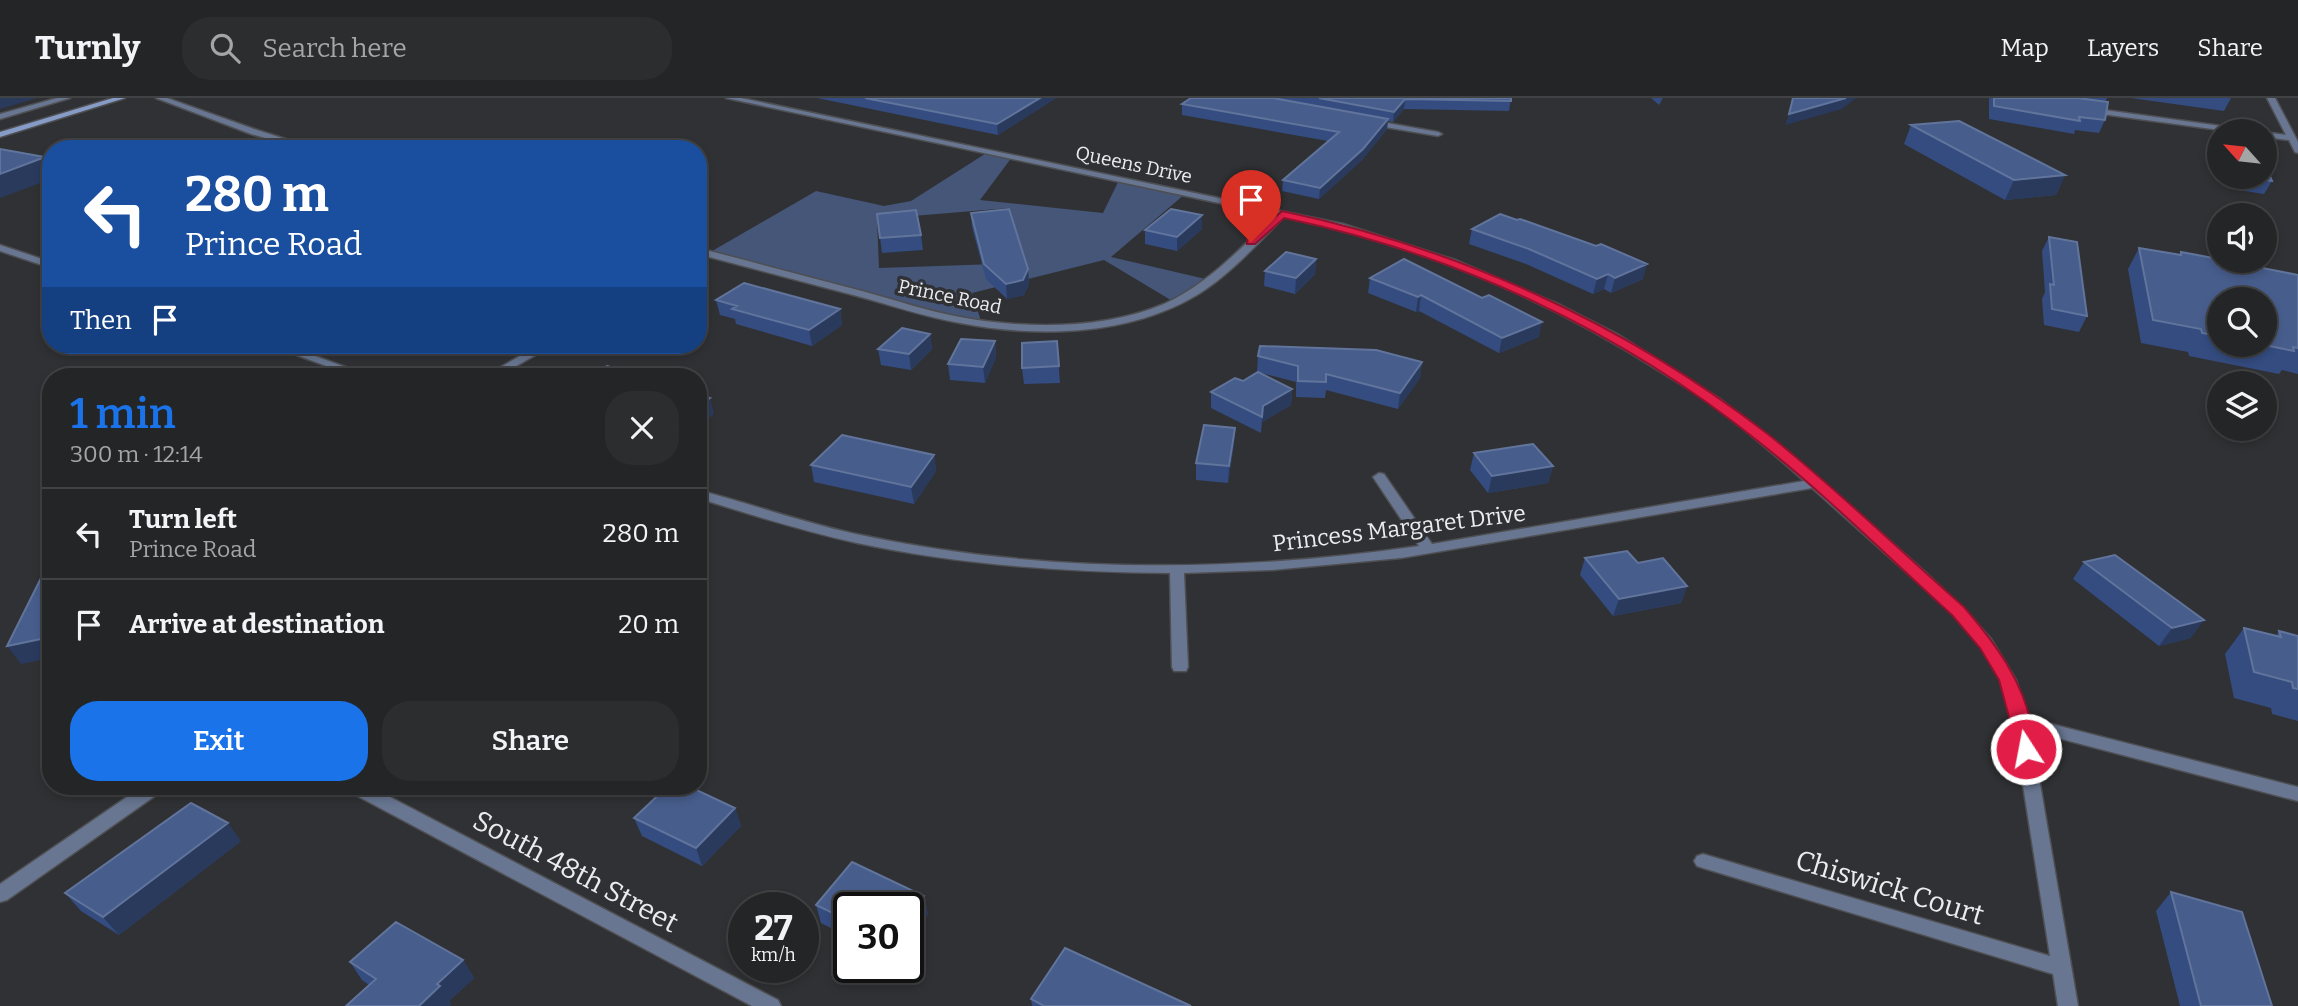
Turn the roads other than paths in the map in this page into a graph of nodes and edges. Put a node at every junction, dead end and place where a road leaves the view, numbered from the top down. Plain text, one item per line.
1 (66, 98) edge
2 (121, 98) edge
3 (160, 98) edge
4 (730, 98) edge
5 (2272, 98) edge
6 (2078, 108) edge
7 (0, 117) edge
8 (1357, 120) edge
9 (2207, 126) edge
10 (1438, 134) dead end
11 (0, 135) edge
12 (2277, 136) edge
13 (2292, 138) junction
14 (282, 140) edge
15 (2298, 150) edge
16 (1282, 214) junction
17 (0, 247) edge
18 (707, 256) edge
19 (42, 262) edge
20 (301, 354) edge
21 (531, 354) edge
22 (342, 368) edge
23 (505, 368) edge
24 (1379, 477) dead end
25 (1816, 483) junction
26 (707, 497) edge
27 (1428, 549) junction
28 (1177, 569) junction
29 (1180, 667) dead end
30 (2021, 722) junction
31 (2298, 794) edge
32 (143, 795) edge
33 (371, 795) edge
34 (1703, 860) dead end
35 (0, 894) edge
36 (2062, 968) junction
37 (771, 1006) edge
38 (2068, 1006) edge

1 - 7 street
2 - 11 main road
3 - 14 street
4 - 16 street, Queens Drive
5 - 13 street
6 - 9 street
8 - 10 street
12 - 13 street
13 - 15 street
16 - 18 street, Prince Road
16 - 25 street, Queens Drive
17 - 19 street
20 - 22 street
21 - 23 street
24 - 27 street
25 - 27 street, Princess Margaret Drive
25 - 30 street, Queens Drive
26 - 28 street, Princess Margaret Drive
27 - 28 street, Princess Margaret Drive
28 - 29 street
30 - 31 street
30 - 36 street, Queens Drive
32 - 35 street
33 - 37 street, South 48th Street
34 - 36 street, Chiswick Court
36 - 38 street, Queens Drive

